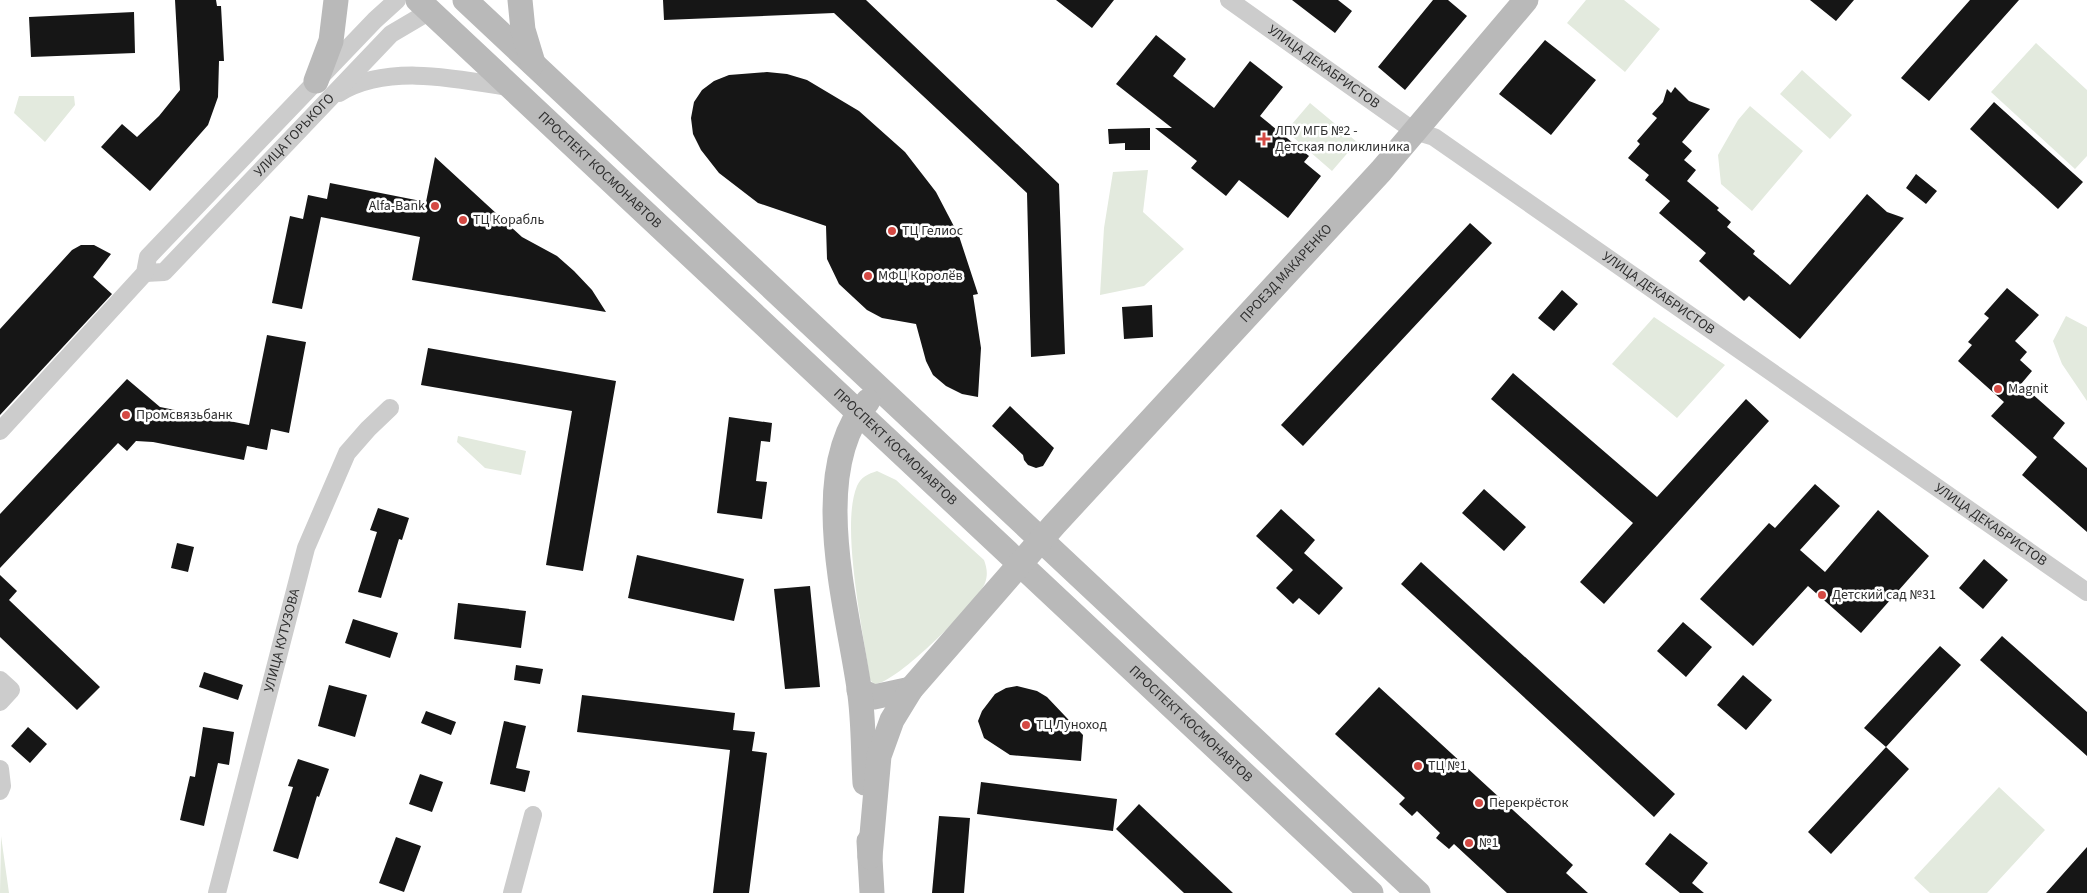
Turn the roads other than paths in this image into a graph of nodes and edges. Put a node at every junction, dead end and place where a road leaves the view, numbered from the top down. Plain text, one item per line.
1 (336, 0) edge
2 (397, 0) edge
3 (465, 0) edge
4 (520, 0) edge
5 (1229, 0) edge
6 (1526, 0) edge
7 (432, 4) edge
8 (534, 65) junction
9 (513, 88) junction
10 (322, 90) junction
11 (1414, 131) junction
12 (879, 388) junction
13 (390, 408) dead end
14 (858, 412) junction
15 (0, 431) edge
16 (1041, 540) junction
17 (1020, 564) junction
18 (2087, 592) edge
19 (0, 680) edge
20 (911, 689) junction
21 (860, 690) junction
22 (0, 702) edge
23 (0, 769) edge
24 (0, 791) edge
25 (533, 815) dead end
26 (870, 857) junction
27 (217, 893) edge
28 (512, 893) edge
29 (872, 893) edge
30 (1371, 893) edge
31 (1418, 893) edge

1 - 10 main road
2 - 10 street, УЛИЦА ГОРЬКОГО
3 - 8 main road
4 - 8 main road
5 - 11 street, УЛИЦА ДЕКАБРИСТОВ
6 - 11 main road, ПРОЕЗД МАКАРЕНКО
7 - 9 main road, ПРОСПЕКТ КОСМОНАВТОВ
7 - 10 street, УЛИЦА ГОРЬКОГО
8 - 12 main road
9 - 10 street
9 - 14 main road, ПРОСПЕКТ КОСМОНАВТОВ
10 - 15 street, УЛИЦА ГОРЬКОГО
11 - 16 main road, ПРОЕЗД МАКАРЕНКО
11 - 18 street, УЛИЦА ДЕКАБРИСТОВ
12 - 14 main road
12 - 16 main road
13 - 27 street, УЛИЦА КУТУЗОВА
14 - 17 main road, ПРОСПЕКТ КОСМОНАВТОВ
14 - 21 main road
16 - 17 main road, ПРОЕЗД МАКАРЕНКО
16 - 31 main road
17 - 20 main road, ПРОЕЗД МАКАРЕНКО
17 - 30 main road, ПРОСПЕКТ КОСМОНАВТОВ
19 - 22 street
20 - 21 main road
20 - 26 main road, ПРОЕЗД МАКАРЕНКО
21 - 26 main road
23 - 24 street
25 - 28 street
26 - 29 main road

